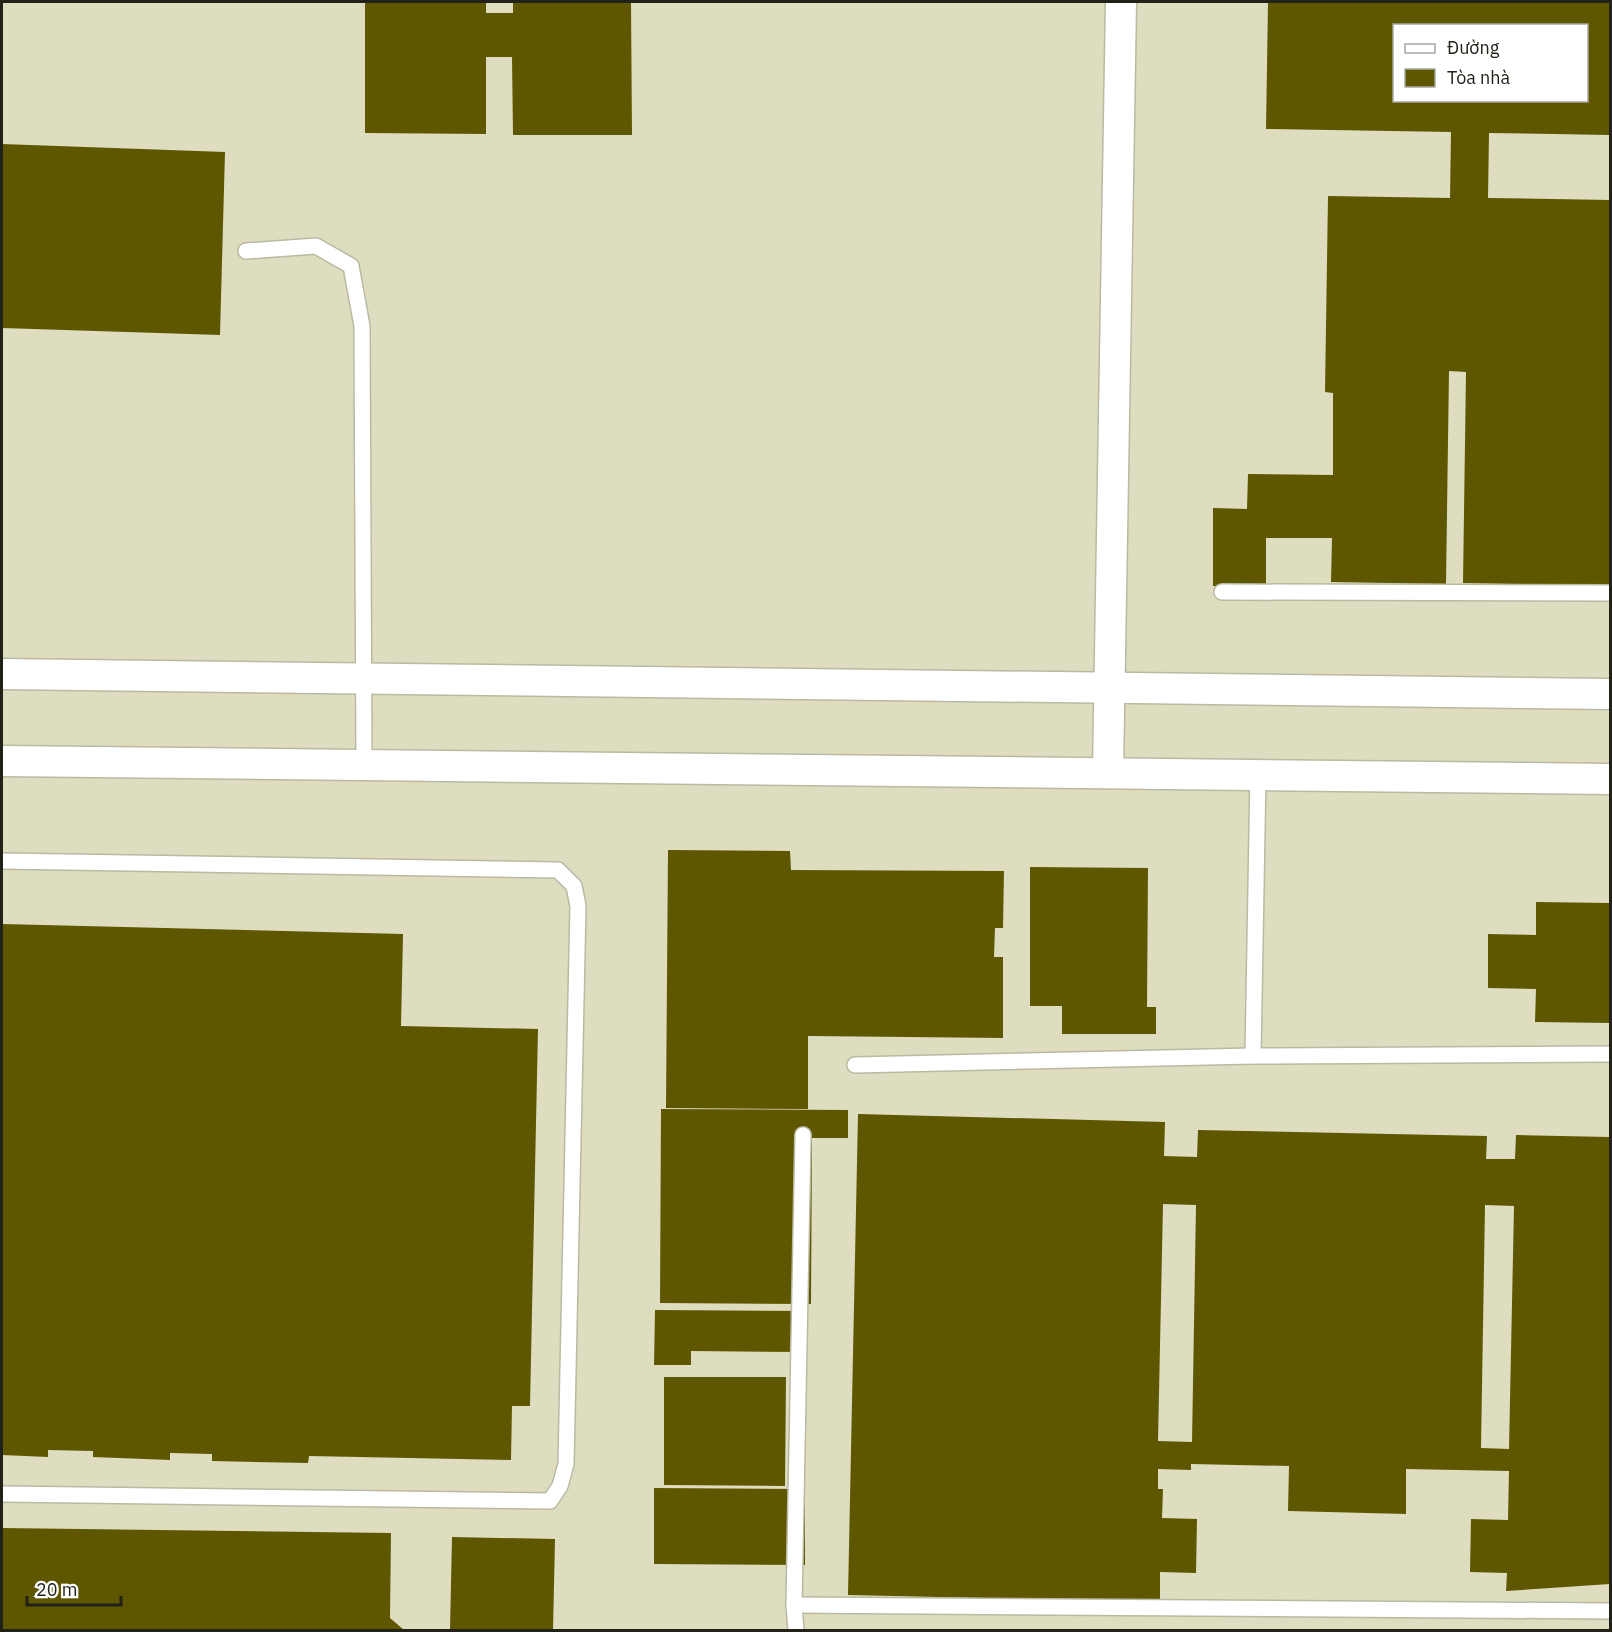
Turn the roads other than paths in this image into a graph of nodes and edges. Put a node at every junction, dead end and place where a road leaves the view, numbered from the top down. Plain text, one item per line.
1 (1121, 2) edge
2 (246, 251) dead end
3 (1222, 592) dead end
4 (1611, 593) edge
5 (2, 674) edge
6 (362, 679) junction
7 (1109, 688) junction
8 (1611, 694) edge
9 (2, 761) edge
10 (364, 765) junction
11 (1108, 773) junction
12 (1258, 774) junction
13 (1611, 779) edge
14 (2, 861) edge
15 (1611, 1054) edge
16 (1253, 1056) junction
17 (855, 1065) dead end
18 (803, 1135) dead end
19 (2, 1494) edge
20 (794, 1605) junction
21 (1611, 1611) edge
22 (796, 1630) edge

1 - 7 street
2 - 6 lane
3 - 4 lane
5 - 6 street
6 - 7 street
6 - 10 lane
7 - 8 street
7 - 11 street
9 - 10 street
10 - 11 street
11 - 12 street
12 - 13 street
12 - 16 lane
14 - 19 lane
15 - 16 lane
16 - 17 lane
18 - 20 lane
20 - 21 lane
20 - 22 lane

